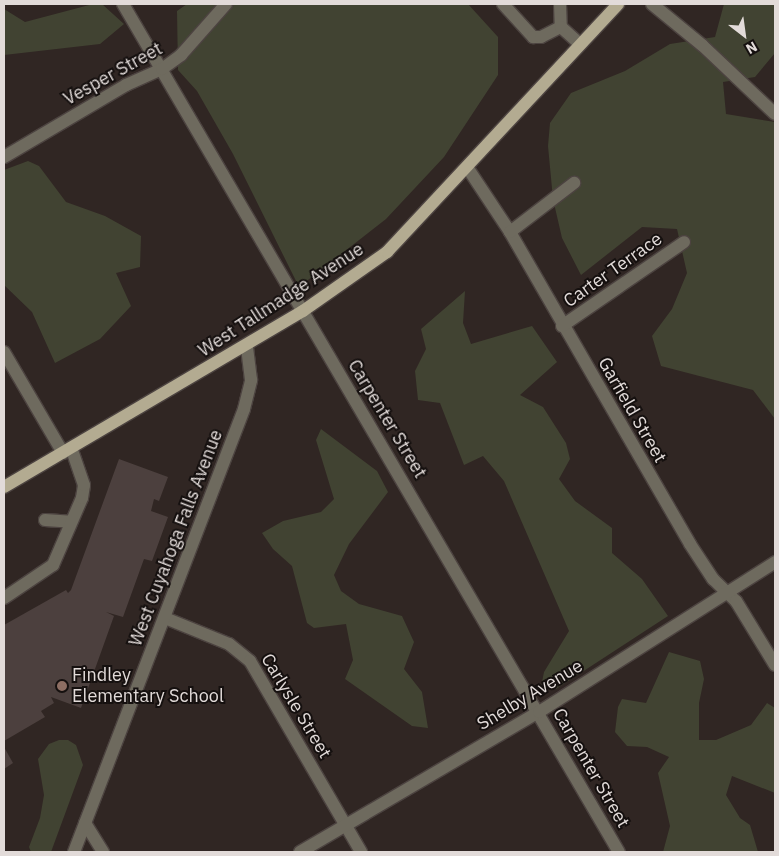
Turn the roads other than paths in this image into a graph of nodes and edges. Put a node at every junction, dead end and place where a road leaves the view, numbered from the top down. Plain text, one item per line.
1 (123, 4) edge
2 (226, 4) edge
3 (503, 4) edge
4 (560, 4) edge
5 (618, 4) edge
6 (652, 4) edge
7 (561, 27) junction
8 (580, 44) junction
9 (162, 69) junction
10 (774, 110) edge
11 (4, 157) edge
12 (467, 167) junction
13 (574, 183) dead end
14 (510, 232) junction
15 (684, 242) dead end
16 (303, 311) junction
17 (562, 326) junction
18 (247, 345) junction
19 (4, 352) edge
20 (67, 450) junction
21 (4, 487) edge
22 (45, 520) dead end
23 (71, 522) junction
24 (775, 562) edge
25 (728, 592) junction
26 (4, 598) edge
27 (165, 618) junction
28 (775, 665) edge
29 (539, 712) junction
30 (86, 823) junction
31 (345, 826) junction
32 (74, 852) edge
33 (103, 852) edge
34 (300, 852) edge
35 (361, 852) edge
36 (619, 852) edge

1 - 9 street, Carpenter Street
2 - 9 street, Vesper Street
3 - 7 street
4 - 7 street
5 - 8 main road, West Tallmadge Avenue
6 - 10 street
7 - 8 street
8 - 12 main road, West Tallmadge Avenue
9 - 11 street, Vesper Street
9 - 16 street, Carpenter Street
12 - 14 street, Garfield Street
12 - 16 main road, West Tallmadge Avenue
13 - 14 street
14 - 17 street, Garfield Street
15 - 17 street, Carter Terrace
16 - 18 main road, West Tallmadge Avenue
16 - 29 street, Carpenter Street
17 - 25 street, Garfield Street
18 - 20 main road, West Tallmadge Avenue
18 - 27 street, West Cuyahoga Falls Avenue
19 - 20 street
20 - 21 main road, West Tallmadge Avenue
20 - 23 street
22 - 23 street
23 - 26 street
24 - 25 street, Shelby Avenue
25 - 28 street, Garfield Street
25 - 29 street, Shelby Avenue
27 - 30 street, West Cuyahoga Falls Avenue
27 - 31 street, Carlysle Street
29 - 31 street, Shelby Avenue
29 - 36 street, Carpenter Street
30 - 32 street, West Cuyahoga Falls Avenue
30 - 33 street
31 - 34 street, Shelby Avenue
31 - 35 street, Carlysle Street

